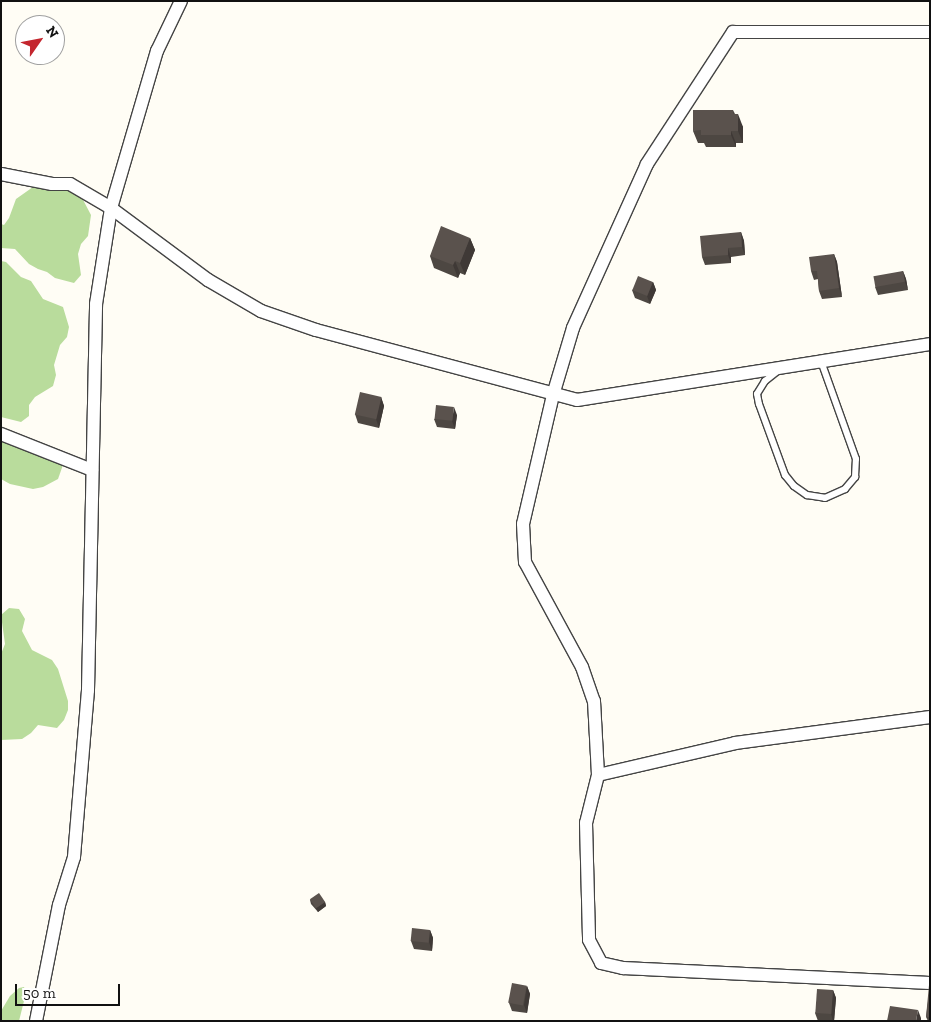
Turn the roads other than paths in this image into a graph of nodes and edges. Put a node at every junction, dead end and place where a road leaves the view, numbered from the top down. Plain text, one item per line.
1 (181, 1) edge
2 (930, 32) edge
3 (1, 174) edge
4 (111, 208) junction
5 (930, 344) edge
6 (821, 361) junction
7 (782, 367) junction
8 (553, 395) junction
9 (1, 434) edge
10 (92, 470) junction
11 (930, 717) edge
12 (598, 775) junction
13 (930, 983) edge
14 (36, 1021) edge

1 - 4 street
2 - 8 street
3 - 4 street
4 - 8 street
4 - 10 street
5 - 6 street
6 - 7 street
6 - 7 lane
7 - 8 street
8 - 12 street
9 - 10 street
10 - 14 street
11 - 12 street
12 - 13 street

